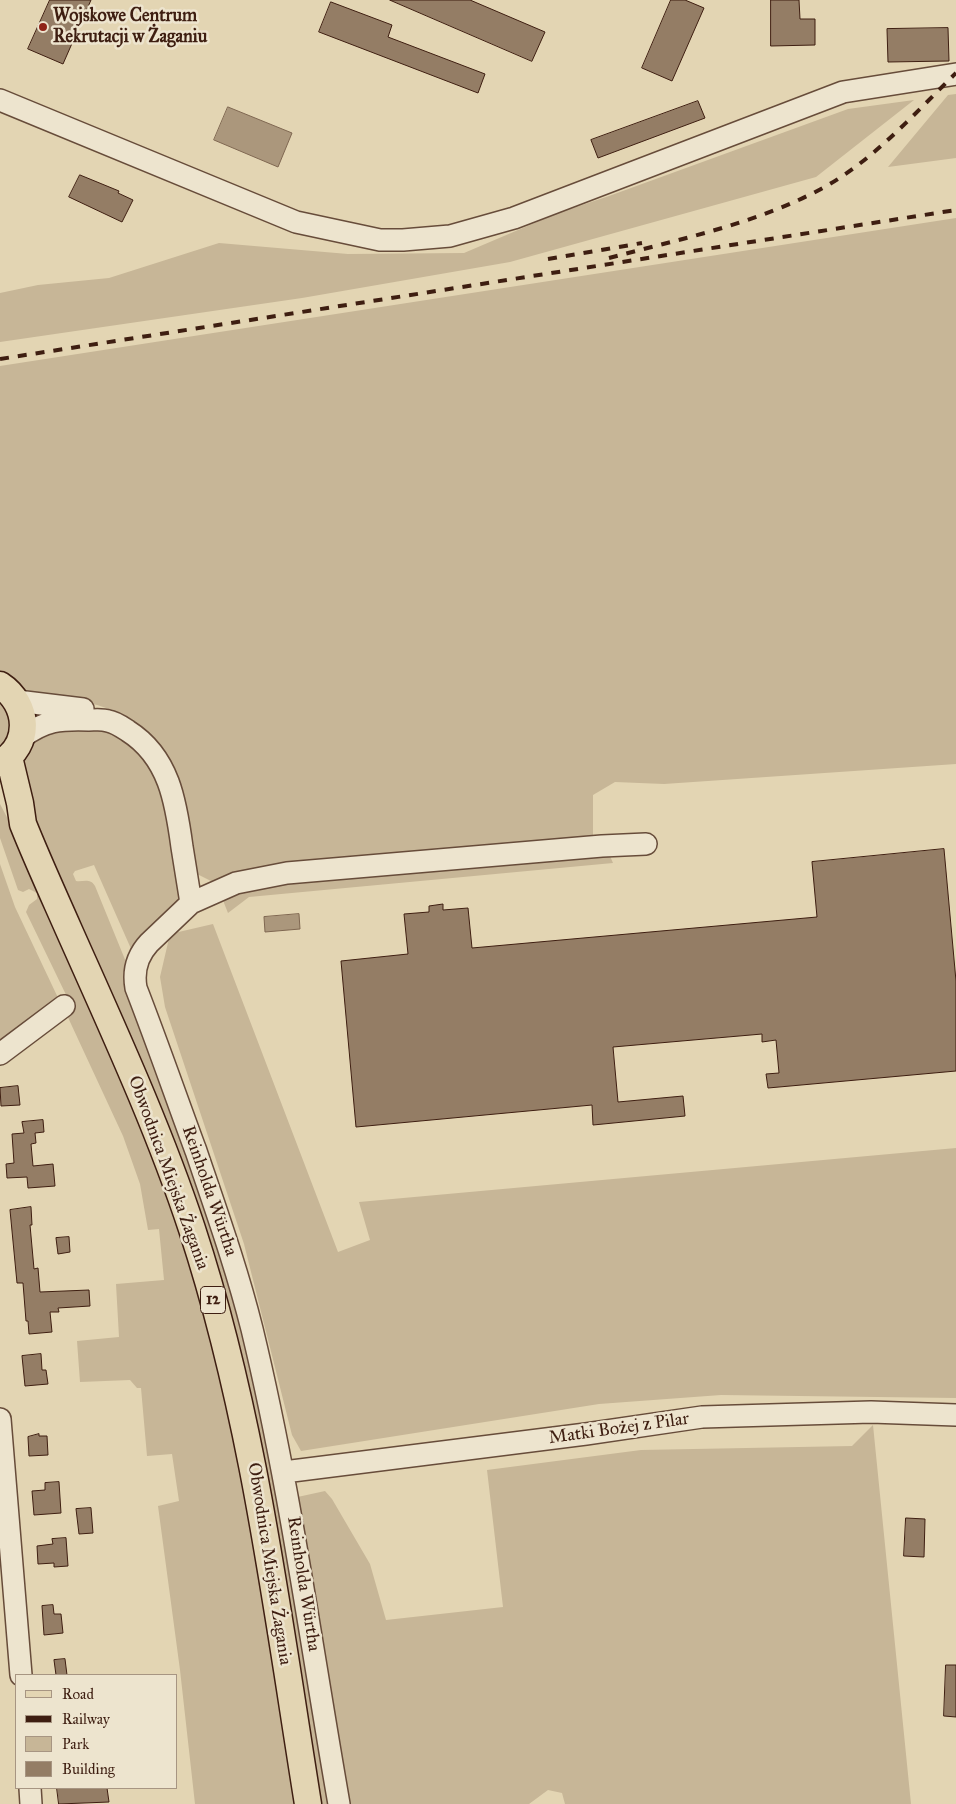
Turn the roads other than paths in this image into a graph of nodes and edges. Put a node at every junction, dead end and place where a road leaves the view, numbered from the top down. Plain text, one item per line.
1 (956, 74) edge
2 (0, 100) edge
3 (8, 693) edge
4 (108, 721) junction
5 (10, 753) edge
6 (0, 794) edge
7 (23, 824) junction
8 (646, 844) dead end
9 (192, 903) junction
10 (64, 1006) dead end
11 (0, 1054) edge
12 (956, 1415) edge
13 (0, 1419) edge
14 (284, 1472) junction
15 (21, 1674) edge
16 (30, 1789) edge
17 (31, 1804) edge
18 (308, 1804) edge
19 (339, 1804) edge

1 - 2 street
3 - 4 street
3 - 5 main road, 12
4 - 5 street
4 - 9 street
5 - 7 main road, Obwodnica Miejska Żagania / 12
6 - 7 main road, Obwodnica Miejska Żagania / 12
7 - 18 main road, Obwodnica Miejska Żagania / 12
8 - 9 street, Reinholda Würtha
9 - 14 street, Reinholda Würtha
10 - 11 street
12 - 14 street, Matki Bożej z Pilar
13 - 15 street
14 - 19 street, Reinholda Würtha
16 - 17 street

